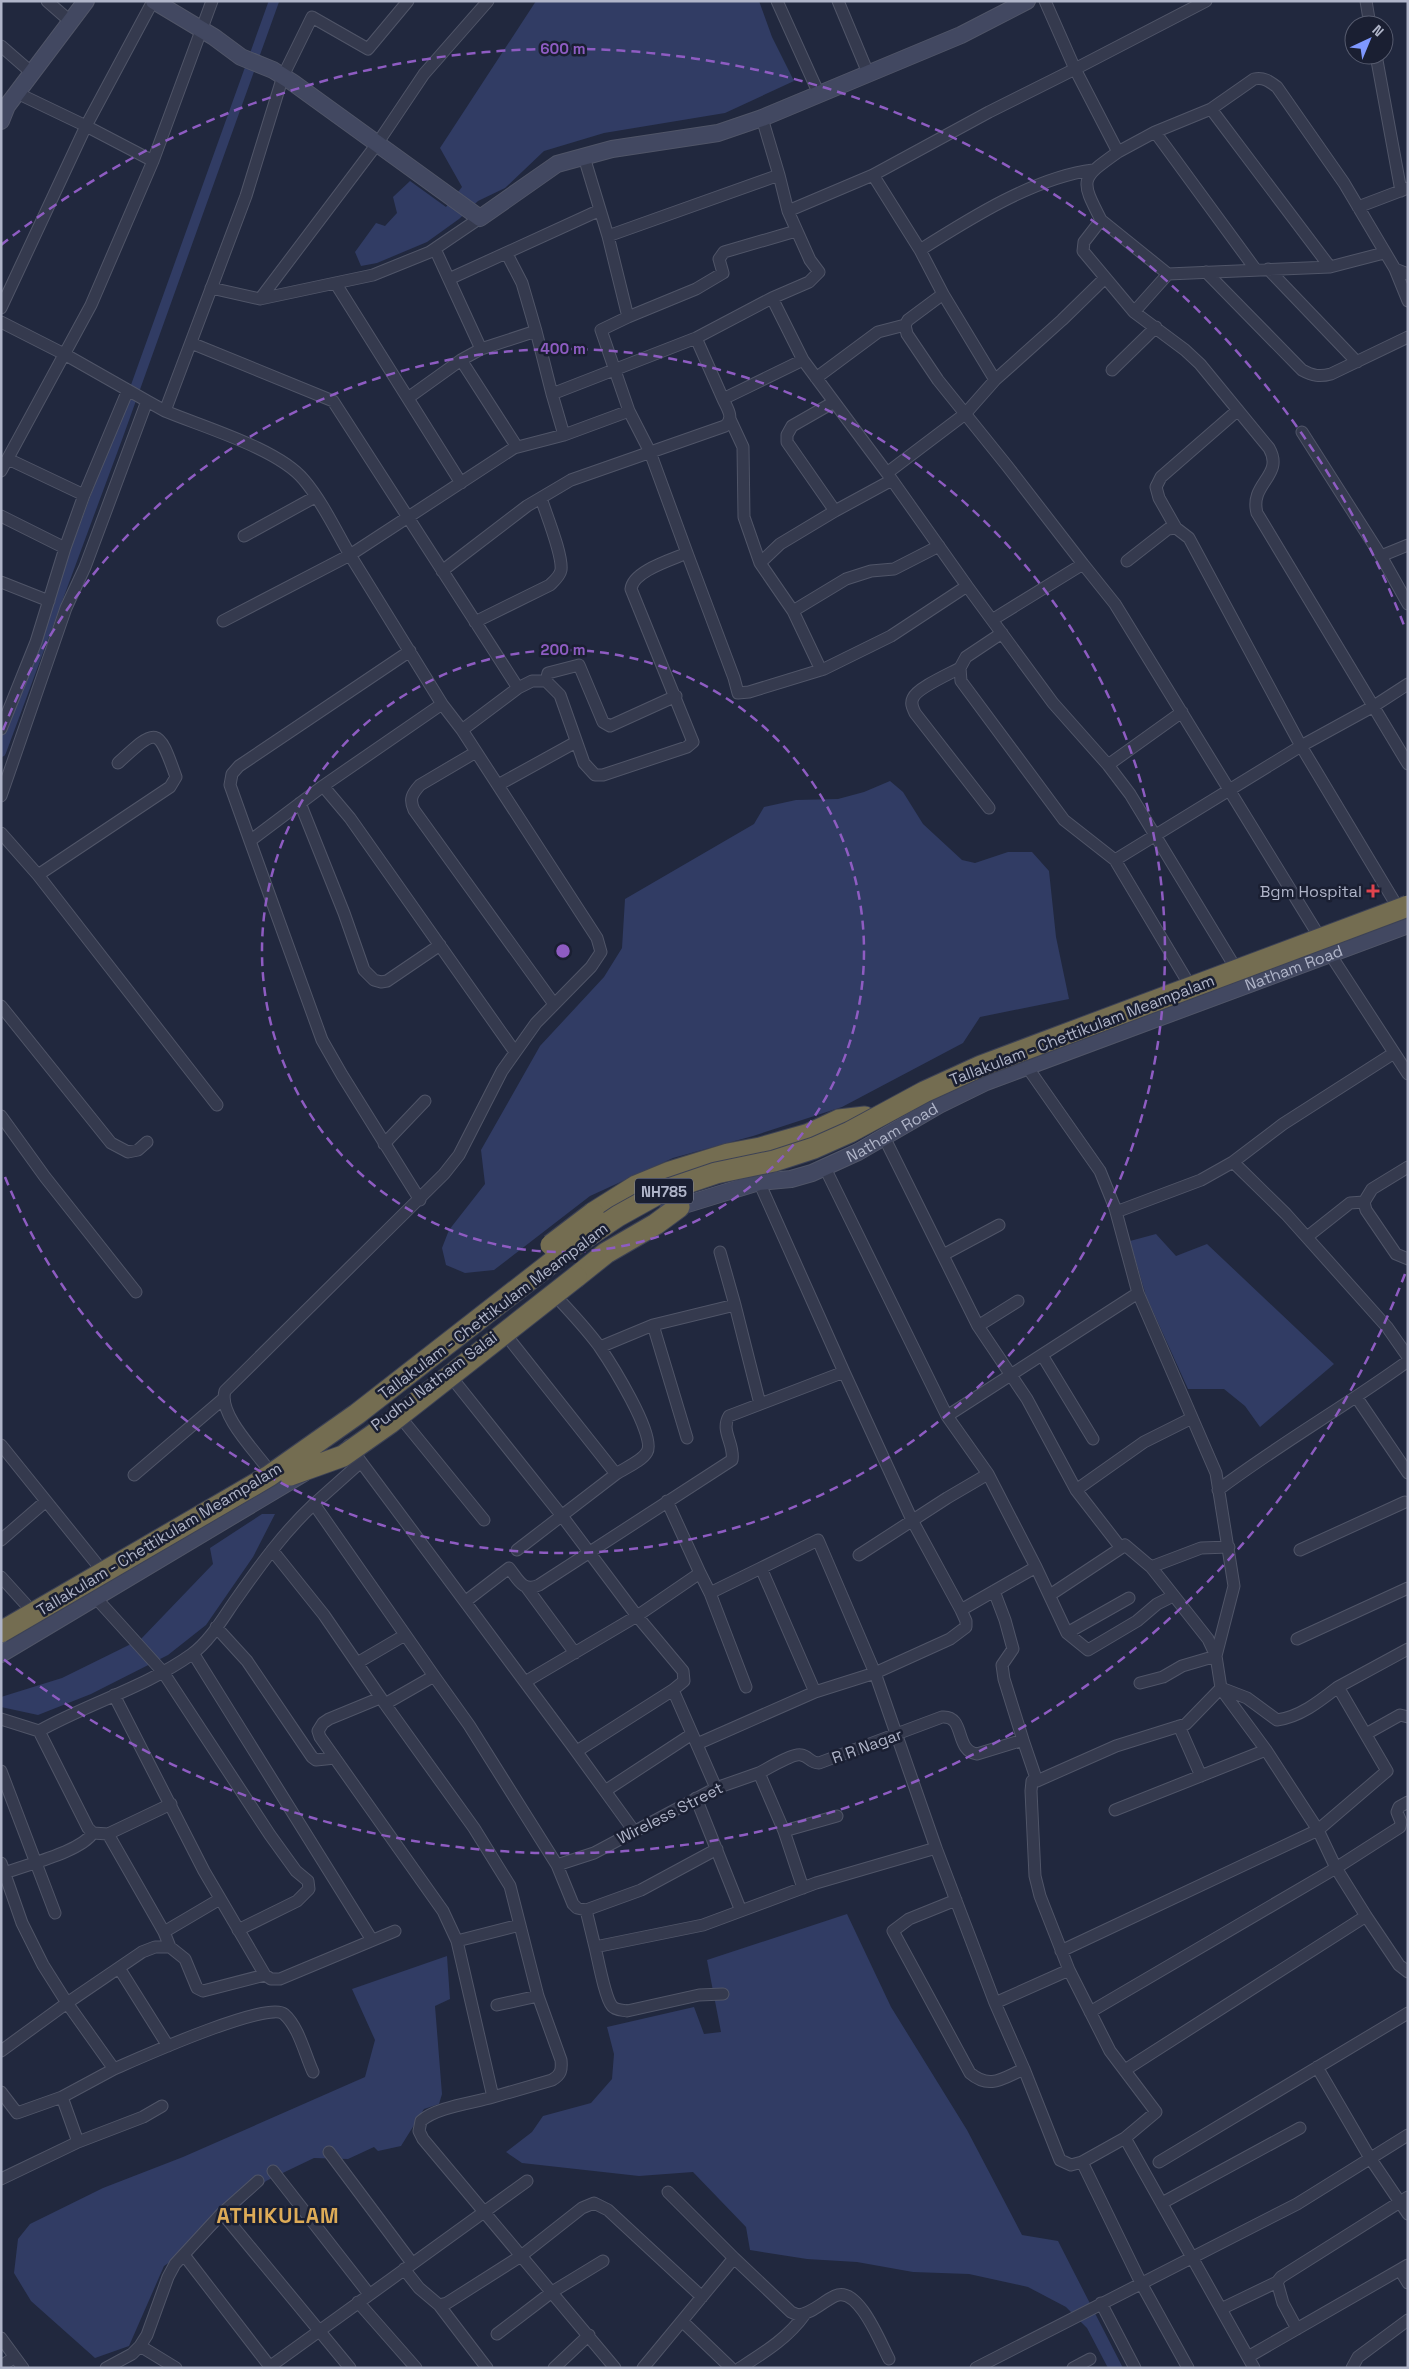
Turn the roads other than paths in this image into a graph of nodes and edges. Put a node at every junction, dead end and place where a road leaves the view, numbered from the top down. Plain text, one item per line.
1 (47, 1) edge
2 (86, 1) edge
3 (153, 1) edge
4 (212, 1) edge
5 (408, 1) edge
6 (488, 1) edge
7 (778, 1) edge
8 (838, 1) edge
9 (1027, 1) edge
10 (1045, 1) edge
11 (1206, 1) edge
12 (1366, 1) edge
13 (1368, 15) edge
14 (71, 22) junction
15 (201, 29) junction
16 (1, 46) edge
17 (1378, 65) edge
18 (1075, 69) junction
19 (32, 73) junction
20 (278, 73) junction
21 (868, 73) junction
22 (17, 93) junction
23 (819, 94) junction
24 (1211, 110) junction
25 (2, 115) edge
26 (762, 118) junction
27 (86, 126) junction
28 (1155, 132) junction
29 (377, 144) junction
30 (1118, 152) junction
31 (584, 157) junction
32 (153, 161) junction
33 (1093, 170) junction
34 (779, 175) junction
35 (873, 175) junction
36 (1404, 189) edge
37 (1358, 207) junction
38 (469, 210) junction
39 (600, 210) junction
40 (788, 211) junction
41 (1101, 220) junction
42 (796, 231) junction
43 (608, 236) junction
44 (435, 249) junction
45 (920, 250) junction
46 (1384, 253) junction
47 (507, 254) junction
48 (1330, 267) junction
49 (1396, 269) junction
50 (1256, 270) junction
51 (1268, 270) junction
52 (1206, 272) junction
53 (1168, 274) junction
54 (1408, 274) edge
55 (1105, 278) junction
56 (449, 279) junction
57 (336, 284) junction
58 (211, 288) junction
59 (943, 294) junction
60 (772, 298) junction
61 (260, 300) junction
62 (1408, 301) edge
63 (1, 308) edge
64 (1134, 312) junction
65 (628, 317) junction
66 (1, 322) edge
67 (905, 326) junction
68 (1156, 327) junction
69 (536, 331) junction
70 (1408, 337) edge
71 (696, 338) junction
72 (190, 343) junction
73 (481, 349) junction
74 (66, 355) junction
75 (461, 360) junction
76 (803, 360) junction
77 (1357, 362) junction
78 (613, 368) junction
79 (1112, 370) dead end
80 (816, 378) junction
81 (995, 380) junction
82 (552, 394) junction
83 (136, 395) junction
84 (408, 398) junction
85 (723, 399) junction
86 (834, 402) junction
87 (1238, 410) junction
88 (629, 411) junction
89 (165, 412) junction
90 (965, 414) junction
91 (730, 420) junction
92 (1302, 432) dead end
93 (564, 435) junction
94 (517, 447) junction
95 (650, 452) junction
96 (8, 459) junction
97 (1, 471) edge
98 (890, 477) junction
99 (461, 483) junction
100 (84, 495) junction
101 (315, 497) junction
102 (541, 498) junction
103 (835, 511) junction
104 (1, 516) edge
105 (407, 518) junction
106 (1176, 528) junction
107 (244, 536) dead end
108 (1408, 545) edge
109 (939, 546) junction
110 (65, 548) junction
111 (687, 553) junction
112 (350, 555) junction
113 (1381, 556) junction
114 (1127, 561) dead end
115 (760, 563) junction
116 (1083, 564) junction
117 (442, 572) junction
118 (1, 582) edge
119 (967, 586) junction
120 (49, 601) junction
121 (1408, 604) edge
122 (793, 611) junction
123 (992, 620) junction
124 (223, 621) dead end
125 (475, 622) junction
126 (1002, 633) junction
127 (410, 651) junction
128 (960, 668) junction
129 (821, 670) junction
130 (546, 680) junction
131 (1408, 684) edge
132 (518, 688) junction
133 (676, 696) junction
134 (442, 704) junction
135 (1374, 706) junction
136 (1182, 712) junction
137 (2, 723) edge
138 (462, 730) junction
139 (576, 742) junction
140 (1301, 746) junction
141 (476, 752) junction
142 (118, 763) dead end
143 (1408, 764) edge
144 (1108, 765) junction
145 (498, 785) junction
146 (323, 786) junction
147 (1229, 790) junction
148 (1, 796) edge
149 (300, 804) junction
150 (988, 808) dead end
151 (1, 833) edge
152 (1156, 834) junction
153 (250, 841) junction
154 (1114, 860) junction
155 (38, 875) junction
156 (1405, 909) edge
157 (1408, 925) edge
158 (1319, 935) junction
159 (440, 945) junction
160 (1330, 954) junction
161 (1235, 967) junction
162 (1190, 984) junction
163 (554, 1004) junction
164 (1, 1006) edge
165 (1016, 1049) junction
166 (516, 1052) junction
167 (1394, 1053) junction
168 (979, 1063) joint
169 (1028, 1067) junction
170 (1408, 1074) edge
171 (424, 1101) dead end
172 (217, 1105) dead end
173 (1, 1116) edge
174 (865, 1117) junction
175 (884, 1137) junction
176 (147, 1142) dead end
177 (384, 1144) junction
178 (1233, 1162) junction
179 (1408, 1167) edge
180 (825, 1168) junction
181 (762, 1183) junction
182 (420, 1200) junction
183 (1364, 1202) junction
184 (679, 1207) junction
185 (1116, 1212) junction
186 (999, 1225) dead end
187 (1307, 1237) junction
188 (720, 1252) dead end
189 (943, 1254) junction
190 (1407, 1261) edge
191 (551, 1291) junction
192 (136, 1292) dead end
193 (1138, 1293) junction
194 (1018, 1301) dead end
195 (735, 1305) junction
196 (653, 1325) junction
197 (978, 1326) junction
198 (502, 1330) junction
199 (459, 1334) junction
200 (600, 1348) junction
201 (1042, 1355) junction
202 (1408, 1357) edge
203 (1408, 1361) edge
204 (447, 1372) junction
205 (844, 1372) junction
206 (1011, 1374) junction
207 (1357, 1398) junction
208 (223, 1399) junction
209 (760, 1404) junction
210 (396, 1412) junction
211 (947, 1416) junction
212 (1192, 1418) junction
213 (687, 1438) dead end
214 (1093, 1439) dead end
215 (349, 1444) junction
216 (1, 1445) edge
217 (360, 1462) junction
218 (268, 1469) junction
219 (134, 1474) dead end
220 (616, 1474) junction
221 (988, 1474) junction
222 (1408, 1474) edge
223 (290, 1475) junction
224 (1076, 1490) junction
225 (1218, 1490) junction
226 (46, 1501) junction
227 (667, 1502) junction
228 (1407, 1502) edge
229 (314, 1504) junction
230 (562, 1516) junction
231 (484, 1520) dead end
232 (912, 1520) junction
233 (1, 1540) edge
234 (1229, 1546) junction
235 (1121, 1548) junction
236 (272, 1550) junction
237 (517, 1550) dead end
238 (1300, 1550) dead end
239 (589, 1551) junction
240 (859, 1555) dead end
241 (1036, 1567) junction
242 (1151, 1567) junction
243 (100, 1568) junction
244 (761, 1568) junction
245 (700, 1573) junction
246 (1, 1577) edge
247 (527, 1588) junction
248 (1408, 1588) edge
249 (994, 1592) junction
250 (710, 1593) junction
251 (1050, 1595) junction
252 (1173, 1596) junction
253 (96, 1598) junction
254 (1129, 1598) dead end
255 (466, 1602) junction
256 (30, 1609) junction
257 (961, 1610) junction
258 (637, 1616) junction
259 (216, 1627) junction
260 (2, 1630) edge
261 (1067, 1633) junction
262 (405, 1635) junction
263 (1298, 1639) dead end
264 (1408, 1648) edge
265 (193, 1653) junction
266 (575, 1653) junction
267 (1, 1654) edge
268 (1216, 1656) junction
269 (357, 1663) junction
270 (163, 1672) junction
271 (874, 1674) junction
272 (434, 1676) junction
273 (525, 1682) junction
274 (1140, 1684) dead end
275 (746, 1687) dead end
276 (1338, 1687) junction
277 (1221, 1688) junction
278 (673, 1690) junction
279 (815, 1692) junction
280 (114, 1695) junction
281 (382, 1701) junction
282 (1408, 1717) edge
283 (1, 1720) edge
284 (1179, 1726) junction
285 (39, 1731) junction
286 (1366, 1734) junction
287 (895, 1736) junction
288 (694, 1739) junction
289 (1024, 1740) junction
290 (1266, 1750) junction
291 (576, 1751) junction
292 (335, 1758) junction
293 (1, 1771) edge
294 (759, 1773) junction
295 (1201, 1776) junction
296 (1037, 1781) junction
297 (716, 1788) junction
298 (605, 1791) junction
299 (696, 1798) junction
300 (1408, 1802) edge
301 (171, 1804) junction
302 (1115, 1810) dead end
303 (837, 1816) dead end
304 (784, 1830) junction
305 (1318, 1830) junction
306 (634, 1831) junction
307 (94, 1833) junction
308 (108, 1834) junction
309 (936, 1848) junction
310 (717, 1850) junction
311 (37, 1861) junction
312 (557, 1865) junction
313 (3, 1868) edge
314 (1336, 1868) junction
315 (803, 1888) junction
316 (220, 1899) junction
317 (956, 1900) junction
318 (586, 1910) junction
319 (741, 1911) junction
320 (55, 1913) dead end
321 (1366, 1916) junction
322 (520, 1925) junction
323 (238, 1930) junction
324 (395, 1931) dead end
325 (164, 1932) junction
326 (372, 1940) junction
327 (457, 1941) junction
328 (170, 1947) junction
329 (595, 1947) junction
330 (1062, 1951) junction
331 (120, 1968) junction
332 (1069, 1970) junction
333 (1408, 1972) edge
334 (266, 1975) junction
335 (723, 1994) dead end
336 (538, 1996) junction
337 (68, 2003) junction
338 (995, 2003) junction
339 (497, 2005) dead end
340 (1090, 2012) junction
341 (1408, 2012) edge
342 (168, 2046) junction
343 (1, 2051) edge
344 (1317, 2067) junction
345 (1024, 2069) junction
346 (114, 2070) junction
347 (1125, 2070) junction
348 (313, 2072) dead end
349 (1, 2092) edge
350 (62, 2097) junction
351 (493, 2097) junction
352 (162, 2106) dead end
353 (1300, 2128) dead end
354 (1408, 2135) edge
355 (1125, 2138) junction
356 (78, 2142) junction
357 (329, 2152) dead end
358 (1370, 2158) junction
359 (1082, 2162) junction
360 (1159, 2162) dead end
361 (273, 2171) dead end
362 (1, 2179) edge
363 (258, 2181) dead end
364 (527, 2181) dead end
365 (668, 2192) dead end
366 (1404, 2199) edge
367 (1162, 2204) junction
368 (222, 2213) junction
369 (484, 2213) junction
370 (1408, 2214) edge
371 (184, 2255) junction
372 (521, 2256) junction
373 (1192, 2257) junction
374 (734, 2258) junction
375 (603, 2261) dead end
376 (408, 2266) junction
377 (1404, 2267) edge
378 (1277, 2282) junction
379 (1141, 2283) junction
380 (1408, 2283) edge
381 (552, 2292) junction
382 (370, 2294) junction
383 (702, 2297) junction
384 (358, 2302) junction
385 (1101, 2303) junction
386 (439, 2305) junction
387 (1221, 2309) junction
388 (805, 2314) junction
389 (1408, 2320) edge
390 (682, 2321) junction
391 (1297, 2329) junction
392 (318, 2332) junction
393 (497, 2334) dead end
394 (589, 2335) junction
395 (1, 2338) edge
396 (140, 2346) junction
397 (15, 2357) junction
398 (1248, 2357) junction
399 (888, 2358) dead end
400 (1090, 2359) dead end
401 (1, 2366) edge
402 (270, 2367) edge
403 (23, 2368) edge
404 (106, 2368) edge
405 (176, 2368) edge
406 (350, 2368) edge
407 (416, 2368) edge
408 (487, 2368) edge
409 (554, 2368) edge
410 (616, 2368) edge
411 (643, 2368) edge
412 (731, 2368) edge
413 (740, 2368) edge
414 (976, 2368) edge
415 (1073, 2368) edge
416 (1135, 2368) edge
417 (1188, 2368) edge
418 (1254, 2368) edge
419 (1352, 2368) edge

1 - 14 street
2 - 14 main road
3 - 15 main road
3 - 27 street
4 - 15 street
5 - 20 street
6 - 29 street
7 - 23 street
8 - 21 street
9 - 21 main road
10 - 18 street
11 - 18 street
12 - 13 street
14 - 19 main road
15 - 20 main road
15 - 32 street
16 - 19 street
17 - 36 street
18 - 30 street
18 - 35 street
19 - 22 main road
20 - 29 main road
20 - 58 street
21 - 23 main road
22 - 25 main road
22 - 27 street
23 - 26 main road
24 - 28 street
24 - 37 street
24 - 48 street
26 - 31 main road
26 - 34 street
27 - 32 street
27 - 63 street
28 - 30 street
28 - 50 street
29 - 38 main road
29 - 61 street
30 - 33 street
31 - 38 main road
31 - 39 street
32 - 74 street
33 - 41 street
33 - 45 street
34 - 40 street
34 - 43 street
35 - 40 street
35 - 45 street
36 - 37 street
37 - 46 street
38 - 44 street
39 - 43 street
39 - 47 street
40 - 42 street
41 - 53 street
41 - 55 street
42 - 60 street
42 - 65 street
43 - 65 street
44 - 56 street
44 - 57 street
45 - 59 street
46 - 48 street
46 - 49 street
47 - 56 street
47 - 69 street
48 - 51 street
49 - 54 street
49 - 62 street
50 - 51 street
50 - 52 street
51 - 77 street
52 - 53 street
52 - 77 street
53 - 64 street
55 - 64 street
55 - 81 street
56 - 73 street
57 - 61 street
57 - 84 street
58 - 61 street
58 - 72 street
59 - 67 street
59 - 81 street
60 - 71 street
60 - 76 street
64 - 68 street
65 - 78 street
66 - 74 street
67 - 80 street
67 - 90 street
68 - 79 street
68 - 87 street
69 - 73 street
69 - 82 street
70 - 77 street
71 - 78 street
71 - 85 street
72 - 89 street
72 - 105 street
73 - 75 street
74 - 83 street
74 - 96 street
75 - 84 street
75 - 94 street
76 - 80 street
76 - 85 street
78 - 82 street
78 - 88 street
80 - 86 street
81 - 90 street
82 - 93 street
83 - 89 street
83 - 100 street
83 - 148 street
84 - 99 street
85 - 91 street
86 - 98 street
86 - 103 street
87 - 106 street
87 - 135 street
88 - 93 street
88 - 95 street
89 - 101 street
90 - 98 street
90 - 116 street
91 - 95 street
91 - 115 street
92 - 113 street
93 - 94 street
94 - 99 street
95 - 102 street
95 - 111 street
96 - 97 street
96 - 100 street
98 - 103 street
98 - 109 street
99 - 105 street
100 - 110 street
101 - 107 street
101 - 112 street
102 - 117 street
102 - 125 street
103 - 115 street
104 - 110 street
105 - 112 street
105 - 117 street
106 - 114 street
106 - 140 street
108 - 113 street
109 - 119 street
109 - 122 street
110 - 120 street
111 - 129 street
111 - 133 street
112 - 124 street
112 - 127 street
113 - 121 street
115 - 122 street
116 - 123 street
116 - 136 street
117 - 125 street
118 - 120 street
119 - 123 street
119 - 129 street
120 - 137 street
122 - 129 street
123 - 126 street
125 - 132 street
126 - 128 street
126 - 144 street
127 - 134 street
127 - 153 street
128 - 150 street
128 - 154 street
130 - 132 street
130 - 133 street
130 - 139 street
131 - 135 street
132 - 138 street
133 - 139 street
134 - 138 street
134 - 146 street
135 - 140 street
135 - 143 street
136 - 144 street
136 - 147 street
138 - 141 street
139 - 145 street
140 - 147 street
140 - 156 street
141 - 145 street
141 - 163 street
142 - 155 street
144 - 152 street
145 - 163 street
146 - 149 street
146 - 159 street
147 - 152 street
147 - 158 street
149 - 153 street
149 - 159 street
151 - 155 street
152 - 154 street
152 - 161 street
153 - 177 street
154 - 162 street
155 - 172 street
156 - 158 main road, Natham Road
156 - 199 highway, Tallakulam - Chettikulam Meampalam / NH785, bridge
156 - 223 highway, Tallakulam - Chettikulam Meampalam / NH785, bridge
157 - 160 main road, Natham Road
158 - 160 street
158 - 161 main road, Natham Road
159 - 166 street
160 - 167 street
160 - 169 main road, Natham Road
161 - 162 main road, Natham Road
162 - 165 main road, Natham Road
163 - 166 street
164 - 176 street
165 - 168 main road, Natham Road
165 - 169 street
166 - 182 street
167 - 170 street
167 - 178 street
168 - 174 main road, Pudhu Natham Salai
169 - 175 main road, Natham Road
169 - 185 street
171 - 177 street
173 - 192 street
174 - 199 highway, bridge
174 - 218 main road, Pudhu Natham Salai
175 - 180 main road, Natham Road
175 - 189 street
177 - 182 street
178 - 185 street
178 - 187 street
179 - 183 street
180 - 181 main road, Natham Road
180 - 211 street
181 - 184 main road, Pudhu Natham Salai
181 - 205 street
182 - 208 street
183 - 187 street
183 - 190 street
184 - 191 main road, Pudhu Natham Salai
184 - 223 highway, bridge
185 - 193 street
186 - 189 street
187 - 202 street
188 - 195 street
189 - 197 street
191 - 198 main road, Pudhu Natham Salai
191 - 200 street
193 - 201 street
193 - 212 street
194 - 197 street
195 - 196 street
195 - 209 street
196 - 200 street
196 - 213 street
197 - 206 street
198 - 204 main road, Pudhu Natham Salai
198 - 220 street
199 - 260 highway, Tallakulam - Chettikulam Meampalam / NH785, bridge
200 - 220 street
201 - 206 street
201 - 214 street
203 - 207 street
204 - 210 main road, Pudhu Natham Salai
204 - 230 street
205 - 209 street
205 - 232 street
206 - 211 street
206 - 224 street
207 - 222 street
207 - 225 street
208 - 218 street
208 - 219 street
209 - 227 street
210 - 215 main road, Pudhu Natham Salai
210 - 231 street
211 - 221 street
212 - 224 street
212 - 225 street
215 - 217 street
215 - 253 main road, Pudhu Natham Salai
216 - 226 street
217 - 229 street
217 - 255 street
218 - 243 main road, Pudhu Natham Salai
220 - 230 street
221 - 232 street
221 - 241 street
223 - 260 highway, Tallakulam - Chettikulam Meampalam / NH785
224 - 235 street
225 - 234 street
226 - 233 street
226 - 243 street
227 - 239 street
227 - 245 street
228 - 238 street
229 - 236 street
229 - 262 street
230 - 237 street
230 - 239 street
232 - 240 street
232 - 257 street
234 - 242 street
234 - 268 street
235 - 242 street
235 - 251 street
236 - 259 street
236 - 269 street
239 - 247 street
239 - 258 street
241 - 249 street
241 - 251 street
242 - 252 street
243 - 256 main road, Pudhu Natham Salai
244 - 250 street
244 - 271 street
244 - 279 street
245 - 250 street
245 - 258 street
246 - 256 street
247 - 255 street
247 - 266 street
248 - 263 street
249 - 257 street
249 - 289 street
250 - 275 street
251 - 261 street
252 - 261 street
252 - 268 street
253 - 267 main road, Pudhu Natham Salai
253 - 270 street
254 - 261 street
255 - 273 street
256 - 260 main road, Pudhu Natham Salai
257 - 271 street
258 - 266 street
258 - 278 street
259 - 265 street
259 - 292 street
262 - 269 street
262 - 272 street
264 - 276 street
265 - 270 street
265 - 326 street
266 - 273 street
268 - 274 street
268 - 277 street
269 - 281 street
270 - 280 street
270 - 323 street
271 - 279 street
271 - 287 street
272 - 281 street
272 - 312 street
273 - 291 street
276 - 277 street
276 - 286 street
277 - 284 street
277 - 290 street
278 - 288 street
278 - 291 street
279 - 288 street
280 - 285 street
280 - 301 street
281 - 292 street
281 - 322 street
282 - 286 street
283 - 285 street
284 - 295 street
284 - 296 street
285 - 307 street
286 - 305 street
287 - 289 street, R R Nagar
287 - 294 street, R R Nagar
287 - 309 street
288 - 297 street
288 - 298 street
289 - 296 street
290 - 295 street
290 - 305 street
291 - 298 street
292 - 327 street
293 - 311 street
294 - 297 street, Wireless Street
294 - 304 street
295 - 302 street
296 - 330 street
297 - 299 street, Wireless Street
298 - 306 street
299 - 306 street, Wireless Street
299 - 310 street
300 - 314 street
301 - 308 street
301 - 316 street
303 - 304 street
304 - 315 street
305 - 314 street
305 - 330 street
306 - 312 street, Wireless Street
307 - 308 street
307 - 311 street
308 - 325 street
309 - 315 street
309 - 317 street
310 - 318 street
310 - 319 street
311 - 313 street
311 - 320 street
312 - 318 street
313 - 337 street
314 - 321 street
314 - 340 street
315 - 319 street
316 - 323 street
316 - 325 street
317 - 338 street
317 - 345 street
318 - 329 street
319 - 329 street
321 - 333 street
321 - 347 street
322 - 327 street
322 - 336 street
323 - 334 street
324 - 326 street
325 - 328 street
326 - 334 street
327 - 351 street
328 - 331 street
328 - 334 street
329 - 335 street
330 - 332 street
331 - 337 street
331 - 342 street
332 - 338 street
332 - 340 street
336 - 339 street
336 - 351 street
337 - 343 street
337 - 346 street
338 - 345 street
340 - 347 street
341 - 344 street
342 - 346 street
342 - 348 street
344 - 358 street
344 - 360 street
345 - 359 street
346 - 350 street
347 - 355 street
349 - 350 street
350 - 356 street
351 - 369 street
352 - 356 street
353 - 367 street
354 - 358 street
355 - 359 street
355 - 367 street
356 - 362 street
357 - 376 street
358 - 366 street
358 - 373 street
359 - 379 street
361 - 382 street
363 - 368 street
364 - 369 street
365 - 374 street
366 - 370 street
366 - 378 street
367 - 373 street
368 - 371 street
368 - 392 street
369 - 372 street
369 - 376 street
371 - 396 street
371 - 402 street
372 - 381 street
372 - 383 street
372 - 386 street
373 - 379 street
373 - 387 street
374 - 383 street
374 - 388 street
375 - 381 street
376 - 382 street
376 - 386 street
377 - 380 street
377 - 391 street
378 - 387 street
378 - 391 street
379 - 385 street
379 - 417 street
381 - 393 street
381 - 394 street
382 - 384 street
383 - 390 street
384 - 392 street
384 - 407 street
385 - 414 street
385 - 416 street
386 - 408 street
387 - 398 street
388 - 399 street
388 - 413 street
389 - 419 street
390 - 411 street
390 - 412 street
391 - 398 street
392 - 402 street
392 - 406 street
394 - 409 street
394 - 410 street
395 - 397 street
396 - 404 street
396 - 405 street
397 - 401 street
397 - 403 street
398 - 418 street
400 - 415 street

